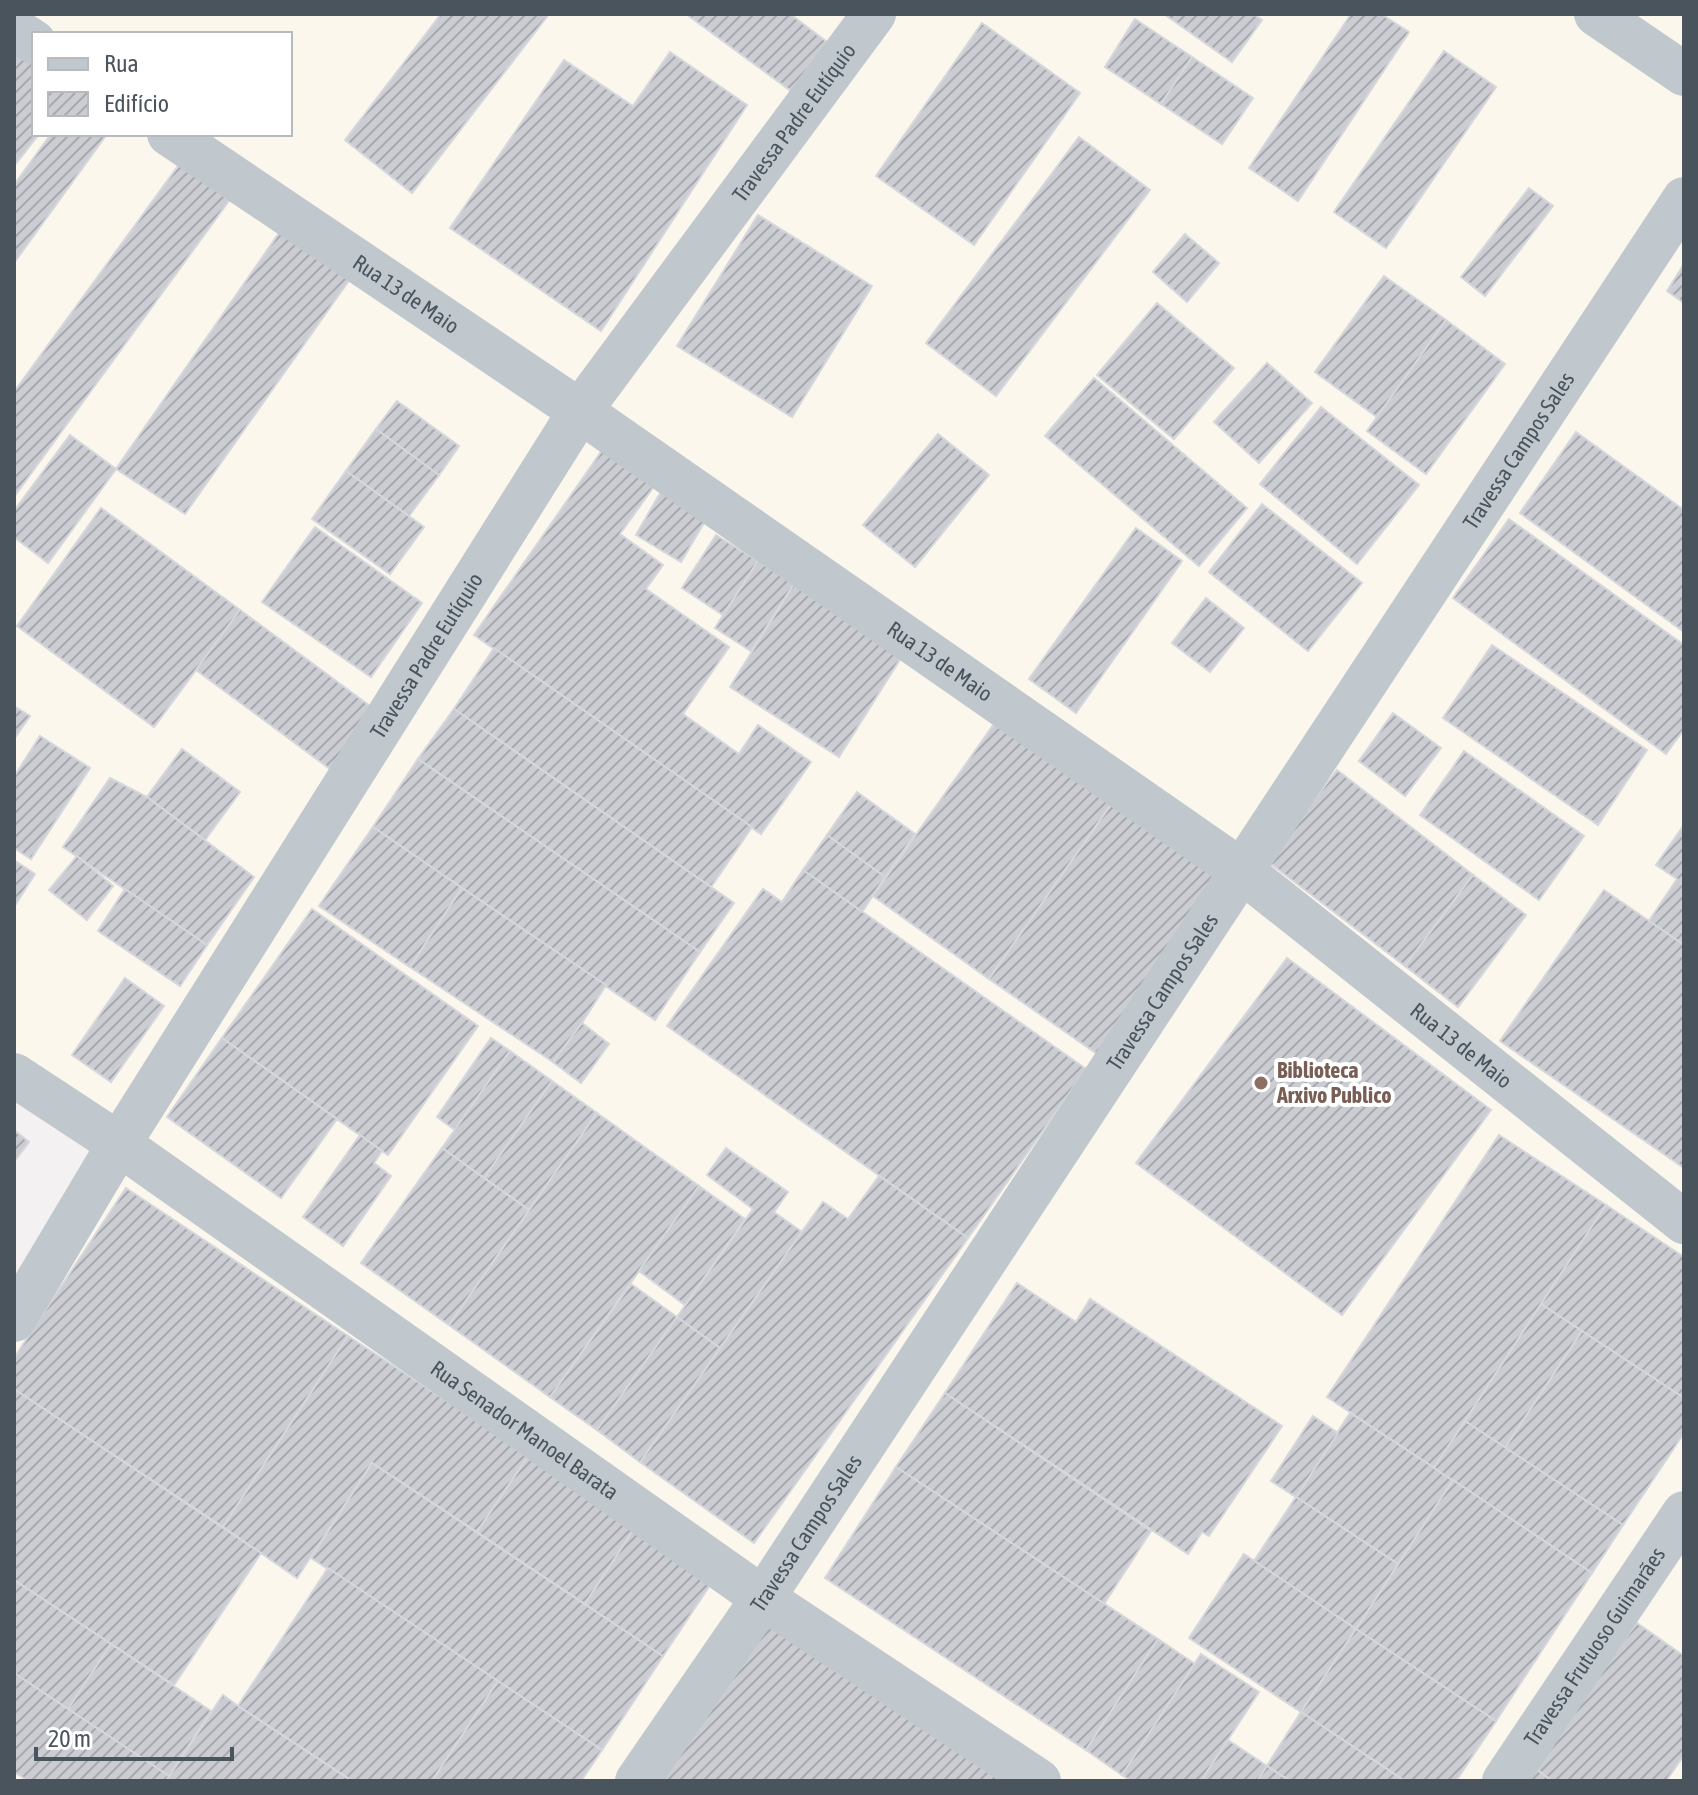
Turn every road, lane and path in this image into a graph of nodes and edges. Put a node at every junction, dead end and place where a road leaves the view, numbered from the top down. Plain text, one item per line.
1 (874, 14) edge
2 (1596, 14) edge
3 (14, 29) edge
4 (32, 41) edge
5 (1684, 74) edge
6 (172, 136) edge
7 (1684, 199) edge
8 (580, 411) junction
9 (1242, 871) junction
10 (14, 1075) edge
11 (119, 1144) junction
12 (1684, 1222) edge
13 (14, 1320) edge
14 (1684, 1513) edge
15 (763, 1598) junction
16 (637, 1781) edge
17 (1039, 1781) edge
18 (1504, 1781) edge

1 - 8 street, Travessa Padre Eutíquio
2 - 5 street
3 - 4 street
6 - 8 street, Rua 13 de Maio
7 - 9 street, Travessa Campos Sales
8 - 9 street, Rua 13 de Maio
8 - 11 street, Travessa Padre Eutíquio
9 - 12 street, Rua 13 de Maio
9 - 15 street, Travessa Campos Sales
10 - 11 street, Rua Senador Manoel Barata
11 - 13 street, Travessa Padre Eutíquio
11 - 15 street, Rua Senador Manoel Barata
14 - 18 street, Travessa Frutuoso Guimarães
15 - 16 street, Travessa Campos Sales
15 - 17 street, Rua Senador Manoel Barata

